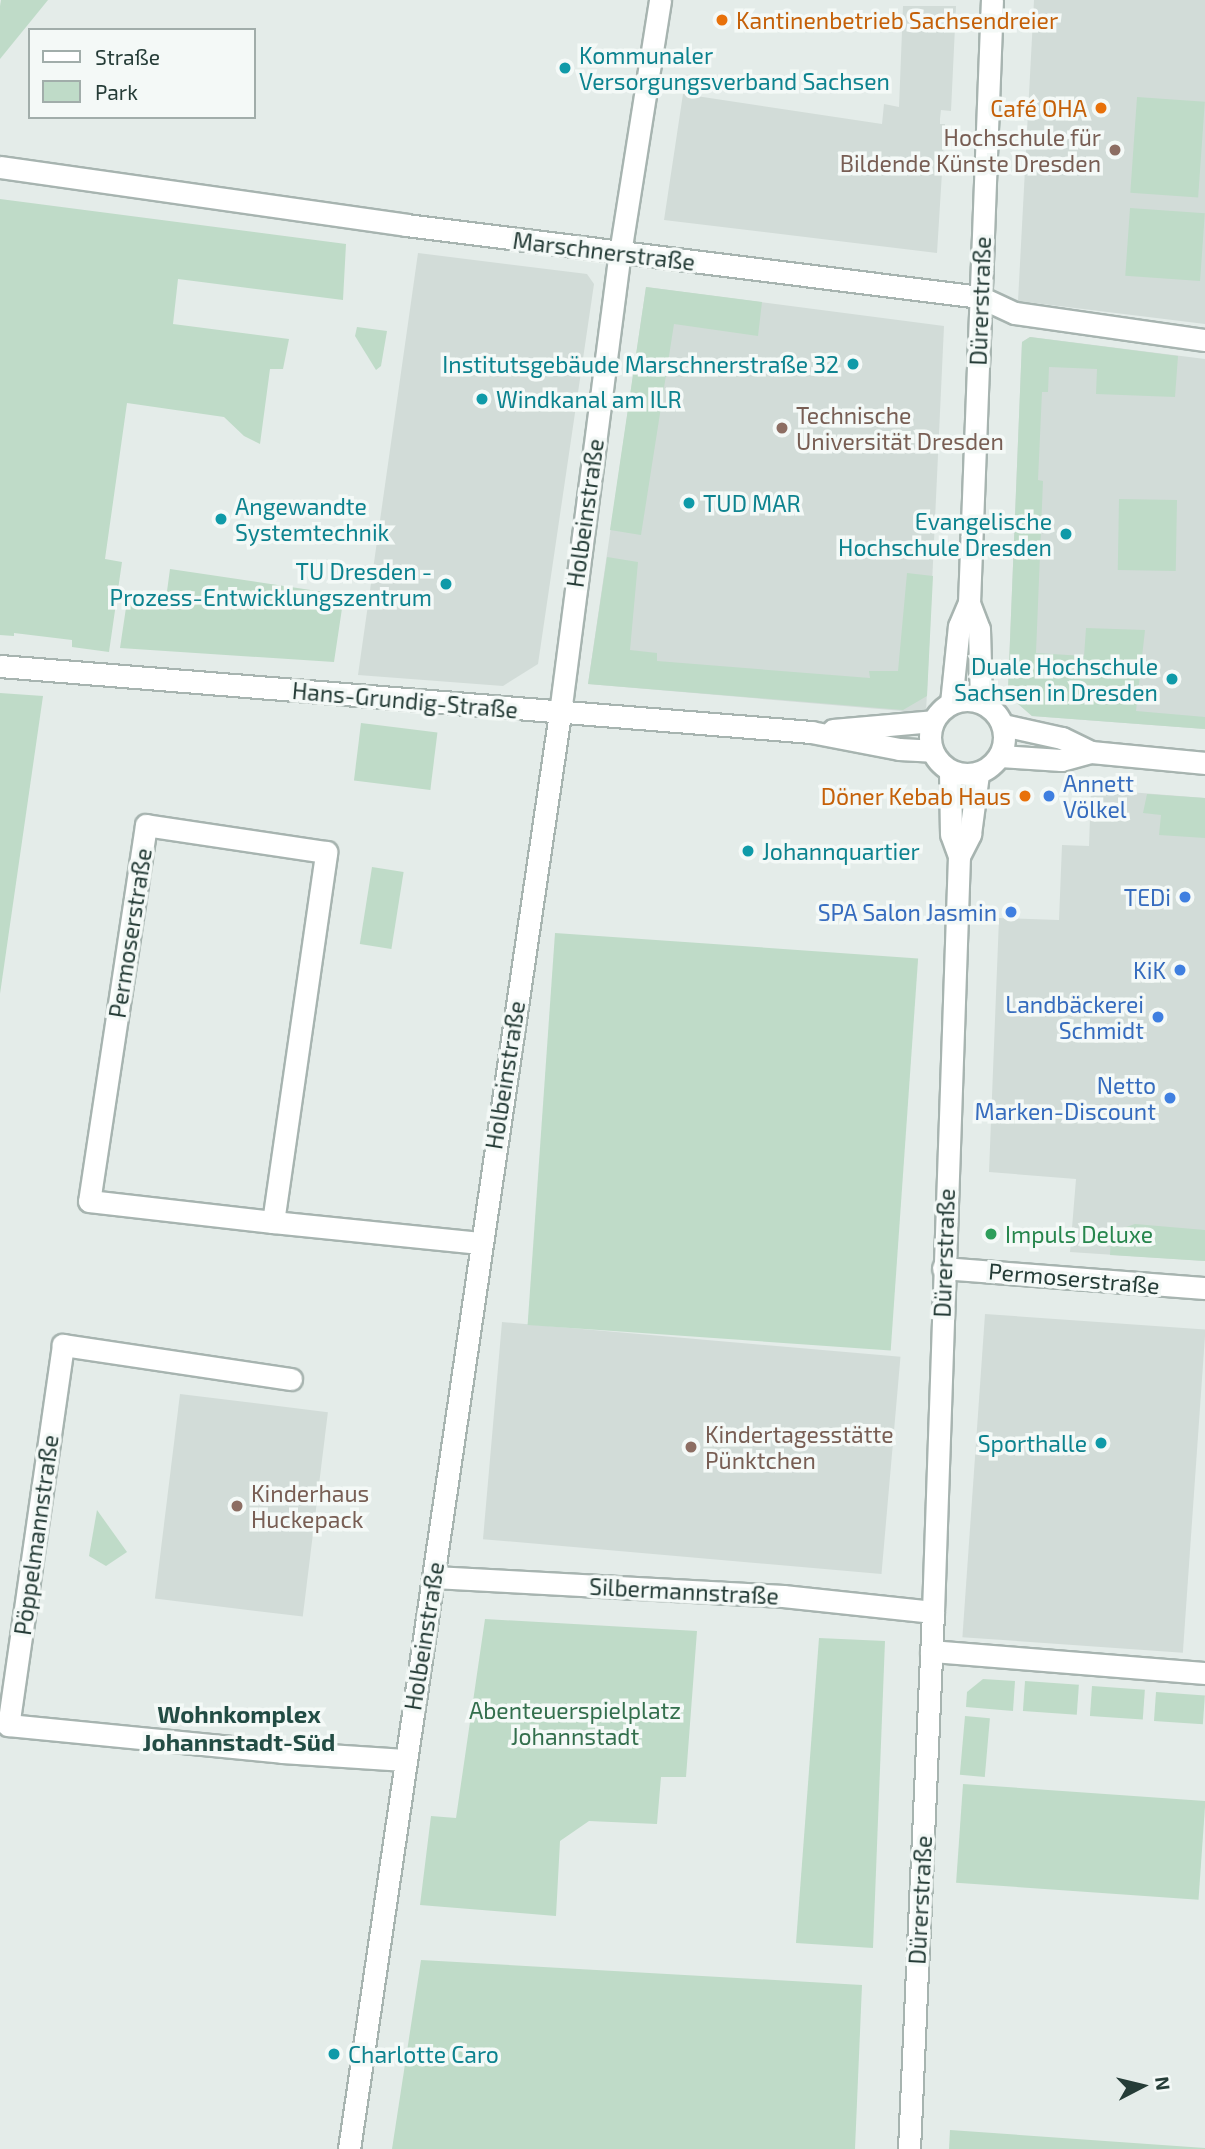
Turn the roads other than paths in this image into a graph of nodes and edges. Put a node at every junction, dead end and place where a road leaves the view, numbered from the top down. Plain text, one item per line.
1 (660, 0) edge
2 (992, 0) edge
3 (0, 167) edge
4 (620, 253) junction
5 (980, 297) junction
6 (1205, 340) edge
7 (969, 603) junction
8 (0, 666) edge
9 (981, 702) junction
10 (951, 703) junction
11 (560, 713) junction
12 (933, 721) junction
13 (1003, 725) junction
14 (810, 732) junction
15 (932, 751) junction
16 (1091, 752) junction
17 (1000, 756) junction
18 (1205, 763) edge
19 (950, 771) junction
20 (978, 774) junction
21 (959, 856) junction
22 (272, 1222) junction
23 (480, 1243) junction
24 (943, 1268) junction
25 (1205, 1288) edge
26 (291, 1379) dead end
27 (434, 1577) junction
28 (933, 1612) junction
29 (931, 1651) junction
30 (1205, 1673) edge
31 (405, 1760) junction
32 (349, 2149) edge
33 (909, 2149) edge

1 - 4 street, Holbeinstraße
2 - 5 street, Dürerstraße
3 - 4 street, Marschnerstraße
4 - 5 street, Marschnerstraße
4 - 11 street, Holbeinstraße
5 - 6 street, Marschnerstraße
5 - 7 street, Dürerstraße
7 - 9 street, Dürerstraße
7 - 10 street, Dürerstraße
8 - 11 street, Hans-Grundig-Straße
9 - 10 street
9 - 13 street
10 - 12 street
11 - 14 street, Hans-Grundig-Straße
11 - 23 street, Holbeinstraße
12 - 14 street, Hans-Grundig-Straße
12 - 15 street
13 - 16 street
13 - 17 street
14 - 15 street, Hans-Grundig-Straße
15 - 19 street
16 - 17 street
16 - 18 street
17 - 20 street
19 - 20 street
19 - 21 street, Dürerstraße
20 - 21 street, Dürerstraße
21 - 24 street, Dürerstraße
22 - 22 street, Permoserstraße
22 - 23 street, Permoserstraße
23 - 27 street, Holbeinstraße
24 - 25 street, Permoserstraße
24 - 28 street, Dürerstraße
26 - 31 street, Pöppelmannstraße
27 - 28 street, Silbermannstraße
27 - 31 street, Holbeinstraße
28 - 29 street, Dürerstraße
29 - 30 street
29 - 33 street, Dürerstraße
31 - 32 street, Holbeinstraße

